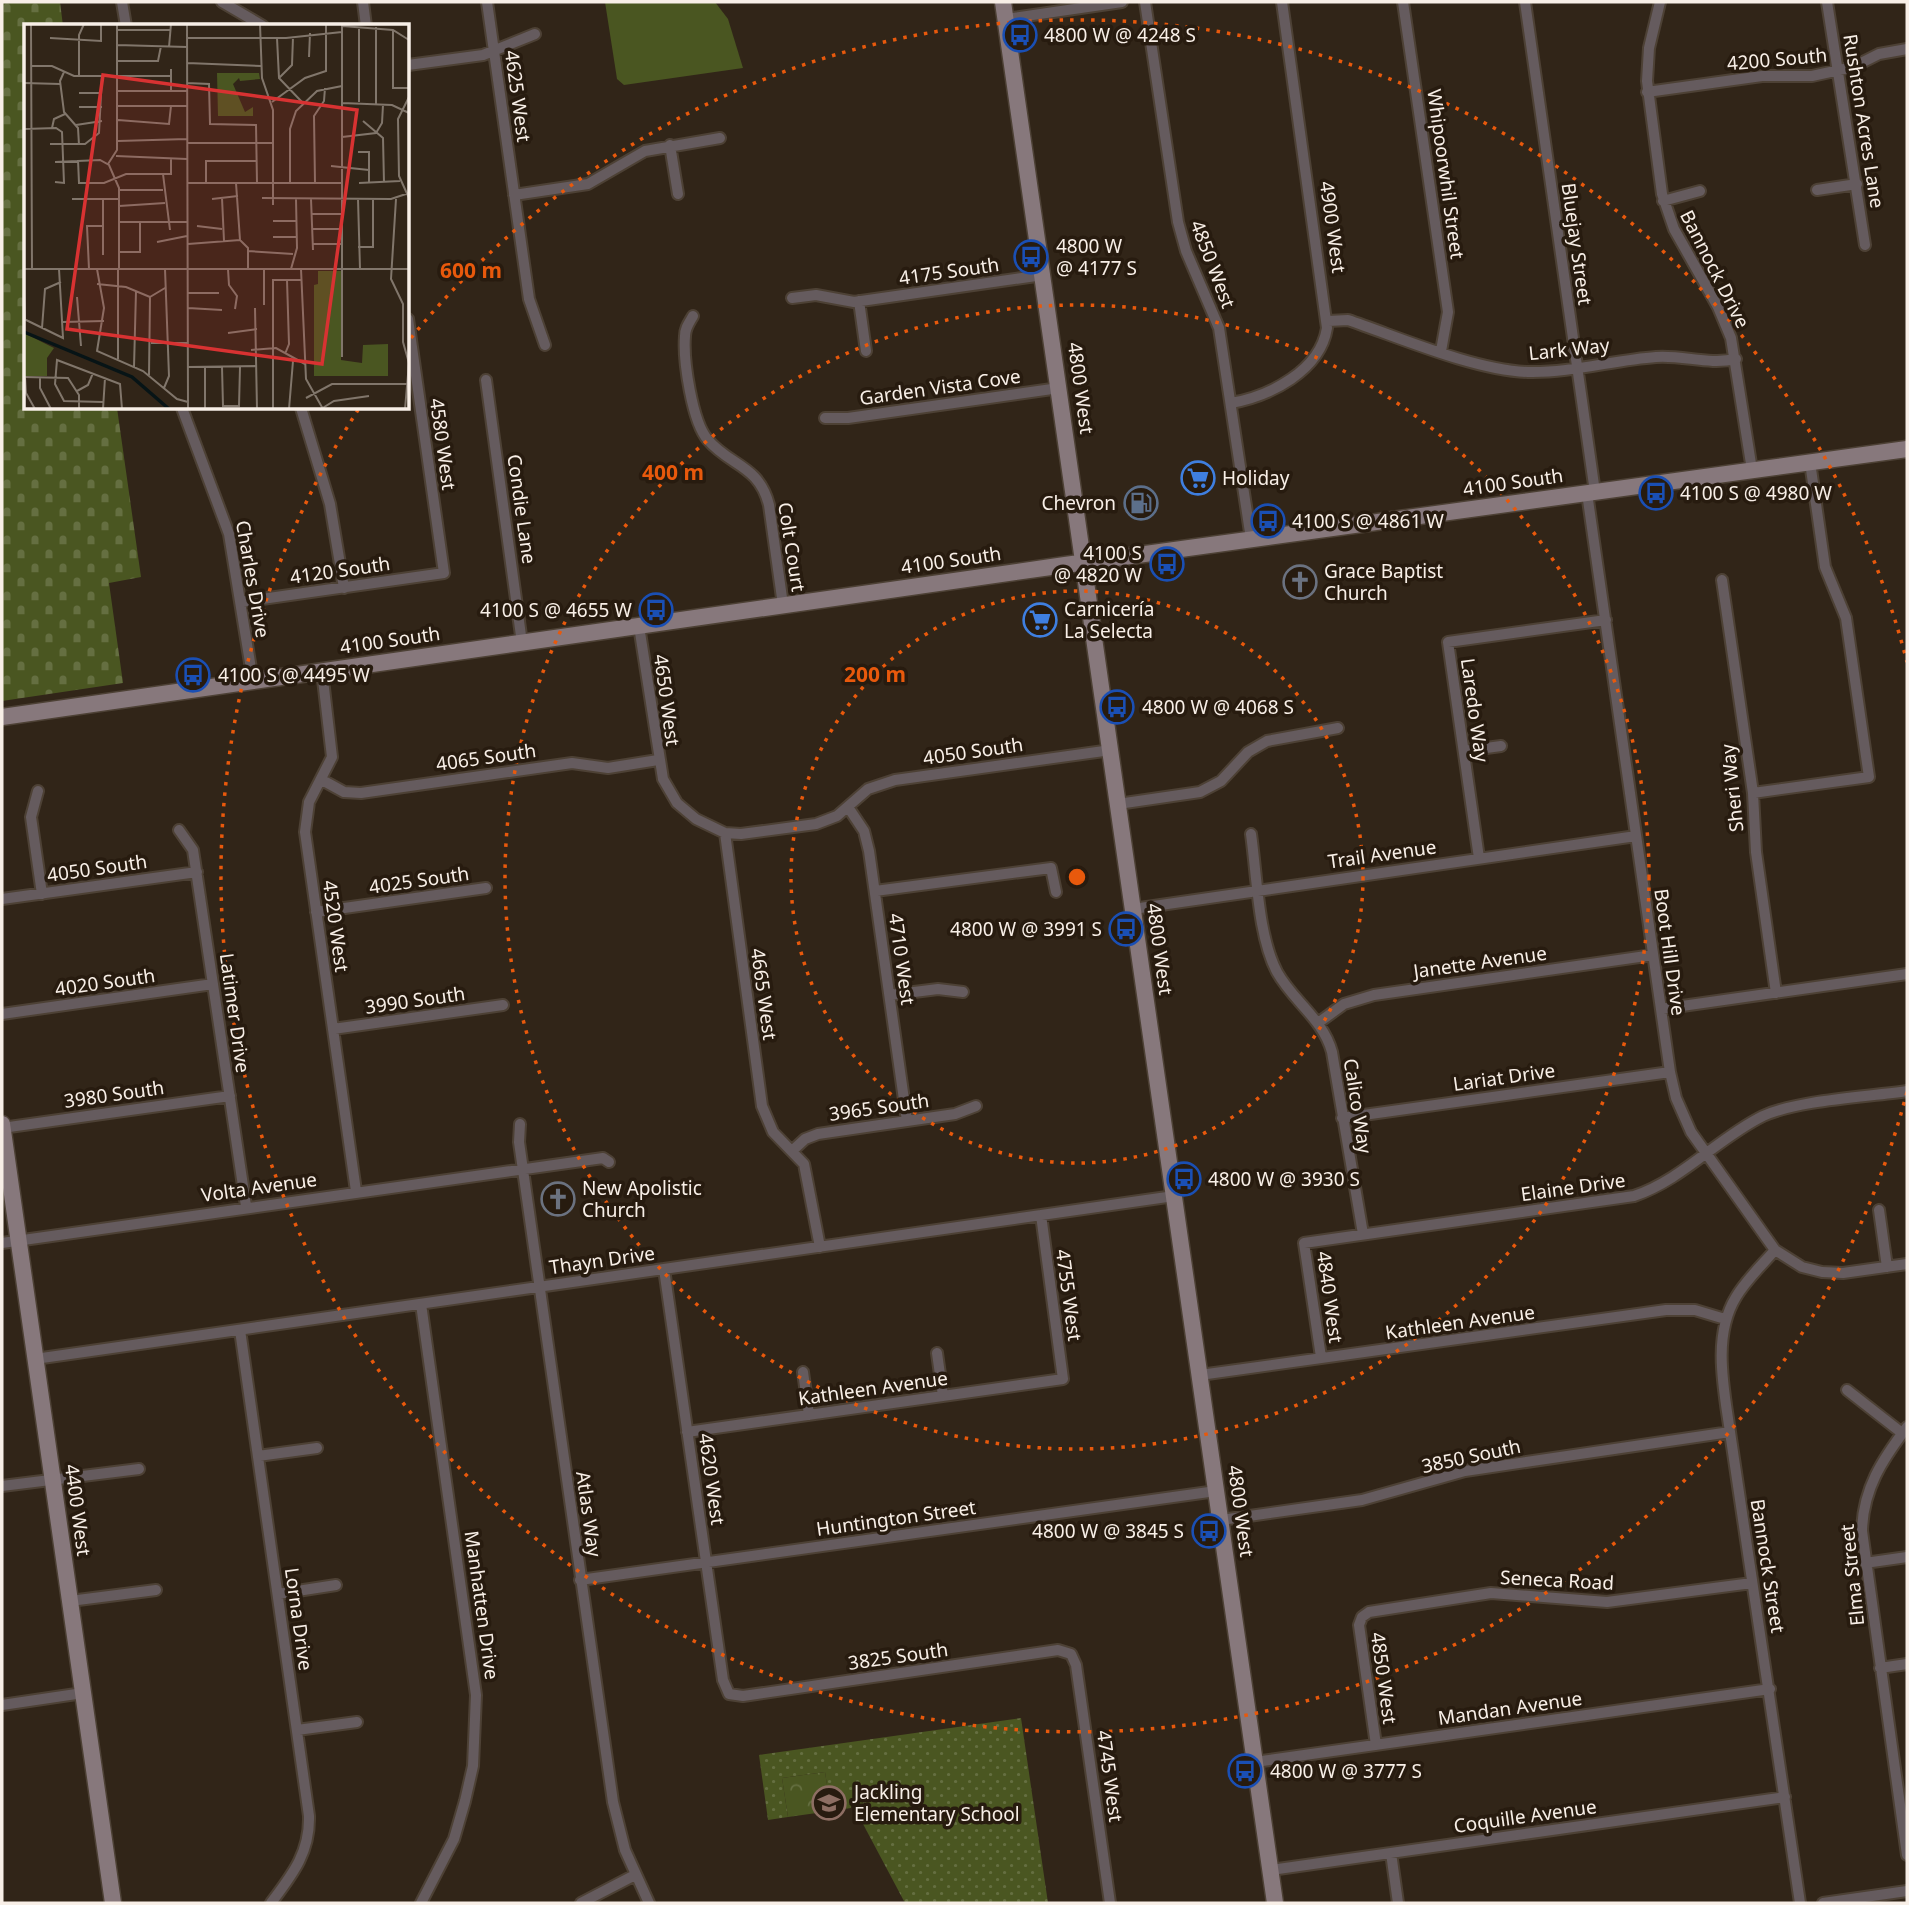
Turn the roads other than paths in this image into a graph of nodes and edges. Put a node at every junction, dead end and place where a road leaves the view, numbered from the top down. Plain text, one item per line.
1 (122, 2) edge
2 (222, 2) edge
3 (362, 2) edge
4 (487, 2) edge
5 (1003, 2) edge
6 (1122, 2) edge
7 (1145, 2) edge
8 (1282, 2) edge
9 (1403, 2) edge
10 (1525, 2) edge
11 (1660, 2) edge
12 (1827, 2) edge
13 (1006, 19) junction
14 (126, 24) edge
15 (260, 24) edge
16 (366, 24) edge
17 (535, 34) dead end
18 (1907, 49) edge
19 (494, 52) junction
20 (410, 65) edge
21 (1837, 71) junction
22 (1647, 92) junction
23 (720, 138) dead end
24 (670, 145) junction
25 (1857, 184) junction
26 (1817, 190) dead end
27 (1700, 191) dead end
28 (678, 194) dead end
29 (514, 195) junction
30 (1663, 201) junction
31 (1865, 245) dead end
32 (1043, 275) junction
33 (792, 298) dead end
34 (859, 301) junction
35 (693, 316) dead end
36 (1328, 321) junction
37 (410, 333) edge
38 (545, 345) dead end
39 (866, 351) dead end
40 (1441, 351) junction
41 (1736, 359) junction
42 (1577, 368) junction
43 (486, 380) dead end
44 (1059, 388) junction
45 (1231, 403) junction
46 (183, 410) edge
47 (302, 410) edge
48 (825, 418) dead end
49 (1907, 449) edge
50 (1810, 462) junction
51 (1752, 470) junction
52 (1591, 492) junction
53 (1251, 539) junction
54 (1084, 562) junction
55 (444, 573) joint
56 (1722, 580) dead end
57 (344, 588) junction
58 (242, 602) junction
59 (783, 605) junction
60 (1606, 620) junction
61 (639, 626) junction
62 (522, 643) junction
63 (322, 671) junction
64 (253, 681) junction
65 (2, 717) edge
66 (1338, 728) dead end
67 (1501, 746) dead end
68 (1111, 750) junction
69 (1464, 751) junction
70 (658, 760) junction
71 (322, 780) junction
72 (38, 790) dead end
73 (1753, 793) junction
74 (1118, 804) junction
75 (848, 807) junction
76 (179, 830) dead end
77 (725, 832) junction
78 (1251, 834) dead end
79 (1636, 836) junction
80 (1479, 858) junction
81 (197, 872) junction
82 (486, 888) dead end
83 (1259, 890) junction
84 (875, 891) junction
85 (1056, 892) dead end
86 (41, 894) junction
87 (2, 900) edge
88 (1133, 909) junction
89 (316, 912) junction
90 (1653, 955) junction
91 (1907, 974) edge
92 (213, 984) junction
93 (963, 992) dead end
94 (1776, 993) junction
95 (890, 995) junction
96 (502, 1005) dead end
97 (1661, 1009) junction
98 (2, 1014) edge
99 (1318, 1023) junction
100 (333, 1029) junction
101 (1670, 1072) junction
102 (1907, 1091) edge
103 (230, 1096) junction
104 (976, 1106) dead end
105 (1342, 1118) junction
106 (907, 1121) junction
107 (520, 1124) dead end
108 (2, 1126) edge
109 (792, 1151) junction
110 (1706, 1153) junction
111 (608, 1162) dead end
112 (523, 1169) junction
113 (356, 1191) junction
114 (1174, 1196) junction
115 (246, 1206) junction
116 (1879, 1210) dead end
117 (1041, 1215) junction
118 (1363, 1234) junction
119 (19, 1240) junction
120 (2, 1243) edge
121 (1304, 1243) joint
122 (820, 1247) junction
123 (1774, 1250) junction
124 (1907, 1264) edge
125 (1887, 1267) junction
126 (664, 1269) junction
127 (539, 1287) junction
128 (421, 1304) junction
129 (1725, 1319) junction
130 (240, 1330) junction
131 (937, 1353) dead end
132 (1321, 1357) junction
133 (35, 1359) junction
134 (803, 1372) dead end
135 (1200, 1375) junction
136 (1063, 1378) joint
137 (1847, 1390) dead end
138 (943, 1396) junction
139 (809, 1415) junction
140 (1905, 1430) edge
141 (687, 1432) junction
142 (1730, 1432) junction
143 (317, 1448) dead end
144 (258, 1456) junction
145 (139, 1469) dead end
146 (53, 1480) junction
147 (2, 1486) edge
148 (1216, 1491) junction
149 (1221, 1520) junction
150 (1907, 1557) edge
151 (706, 1562) junction
152 (1865, 1563) junction
153 (580, 1580) junction
154 (1752, 1583) junction
155 (336, 1585) dead end
156 (156, 1590) dead end
157 (278, 1594) junction
158 (70, 1601) junction
159 (1362, 1617) joint
160 (1071, 1654) joint
161 (1907, 1664) edge
162 (1880, 1668) junction
163 (1770, 1689) junction
164 (83, 1693) junction
165 (729, 1694) joint
166 (2, 1705) edge
167 (357, 1722) dead end
168 (297, 1731) junction
169 (1376, 1745) junction
170 (1255, 1762) junction
171 (1907, 1768) edge
172 (1895, 1769) junction
173 (1785, 1797) junction
174 (1391, 1853) junction
175 (1907, 1855) edge
176 (1271, 1870) junction
177 (635, 1875) junction
178 (1907, 1891) edge
179 (113, 1903) edge
180 (271, 1903) edge
181 (421, 1903) edge
182 (581, 1903) edge
183 (649, 1903) edge
184 (1110, 1903) edge
185 (1275, 1903) edge
186 (1398, 1903) edge
187 (1800, 1903) edge
188 (1823, 1903) edge

1 - 14 street
2 - 15 street
3 - 16 street
4 - 19 street, 4625 West
5 - 13 main road, 4800 West
6 - 13 street
7 - 45 street, 4850 West
8 - 36 street, 4900 West
9 - 40 street, Whipoorwhil Street
10 - 42 street, Bluejay Street
11 - 22 street, Bannock Drive
12 - 21 street, Rushton Acres Lane
13 - 32 main road, 4800 West
17 - 19 street
18 - 21 street, 4200 South
19 - 20 street
19 - 29 street, 4625 West
21 - 22 street, 4200 South
21 - 25 street, Rushton Acres Lane
22 - 30 street, Bannock Drive
23 - 24 street
24 - 28 street
24 - 29 street
25 - 26 street
25 - 31 street, Rushton Acres Lane
27 - 30 street
29 - 38 street, 4625 West
30 - 41 street, Bannock Drive
32 - 34 street, 4175 South
32 - 44 main road, 4800 West
33 - 34 street, 4175 South
34 - 39 street
35 - 59 street, Colt Court
36 - 40 street, Lark Way
36 - 45 street, 4900 West
37 - 55 street, 4580 West
40 - 42 street, Lark Way
41 - 42 street, Lark Way
41 - 51 street, Bannock Drive
42 - 52 street, Bluejay Street
43 - 62 street, Condie Lane
44 - 48 street, Garden Vista Cove
44 - 54 main road, 4800 West
45 - 53 street, 4850 West
46 - 58 street, Charles Drive
47 - 57 street
49 - 50 main road, 4100 South
50 - 51 main road, 4100 South
50 - 73 street
51 - 52 main road, 4100 South
52 - 53 main road, 4100 South
52 - 60 street, Boot Hill Drive
53 - 54 main road, 4100 South
54 - 59 main road, 4100 South
54 - 68 main road, 4800 West
55 - 57 street, 4120 South
56 - 73 street, Sheri Way
57 - 58 street, 4120 South
58 - 64 street, Charles Drive
59 - 61 main road, 4100 South
60 - 69 street, Laredo Way
60 - 79 street, Boot Hill Drive
61 - 62 main road, 4100 South
61 - 70 street, 4650 West
62 - 63 main road, 4100 South
63 - 64 main road, 4100 South
63 - 71 street, 4520 West
64 - 65 main road, 4100 South
66 - 74 street
67 - 69 street
68 - 74 main road, 4800 West
68 - 75 street, 4050 South
69 - 80 street, Laredo Way
70 - 71 street, 4065 South
70 - 77 street, 4650 West
71 - 89 street, 4520 West
72 - 86 street
73 - 94 street, Sheri Way
74 - 88 main road, 4800 West
75 - 77 street, 4050 South
75 - 84 street, 4710 West
76 - 81 street, Latimer Drive
77 - 109 street, 4665 West
78 - 83 street, Calico Way
79 - 80 street, Trail Avenue
79 - 90 street, Boot Hill Drive
80 - 83 street, Trail Avenue
81 - 86 street, 4050 South
81 - 92 street, Latimer Drive
82 - 89 street, 4025 South
83 - 88 street, Trail Avenue
83 - 99 street, Calico Way
84 - 85 street
84 - 95 street, 4710 West
86 - 87 street, 4050 South
88 - 114 main road, 4800 West
89 - 100 street, 4520 West
90 - 97 street, Boot Hill Drive
90 - 99 street, Janette Avenue
91 - 94 street
92 - 98 street, 4020 South
92 - 103 street, Latimer Drive
93 - 95 street
94 - 97 street
95 - 106 street, 4710 West
96 - 100 street, 3990 South
97 - 101 street, Boot Hill Drive
99 - 105 street, Calico Way
100 - 113 street, 4520 West
101 - 105 street, Lariat Drive
101 - 110 street, Boot Hill Drive
102 - 110 street, Elaine Drive
103 - 108 street, 3980 South
103 - 115 street, Latimer Drive
104 - 106 street, 3965 South
105 - 118 street, Calico Way
106 - 109 street, 3965 South
107 - 112 street, Atlas Way
108 - 119 main road, 4400 West
109 - 122 street, 4665 West
110 - 118 street, Elaine Drive
110 - 123 street, Boot Hill Drive
111 - 112 street, Volta Avenue
112 - 113 street, Volta Avenue
112 - 127 street, Atlas Way
113 - 115 street, Volta Avenue
114 - 117 street, Thayn Drive
114 - 135 main road, 4800 West
115 - 119 street, Volta Avenue
116 - 125 street
117 - 122 street, Thayn Drive
117 - 136 street, 4755 West
118 - 121 street, Elaine Drive
119 - 120 street, Volta Avenue
119 - 133 main road, 4400 West
121 - 132 street, 4840 West
122 - 126 street, Thayn Drive
123 - 125 street, Boot Hill Drive
123 - 129 street, Bannock Street
124 - 125 street, Boot Hill Drive
126 - 127 street, Thayn Drive
126 - 141 street, 4620 West
127 - 128 street, Thayn Drive
127 - 153 street, Atlas Way
128 - 130 street, Thayn Drive
128 - 181 street, Manhatten Drive
129 - 132 street, Kathleen Avenue
129 - 142 street, Bannock Street
130 - 133 street, Thayn Drive
130 - 144 street, Lorna Drive
131 - 138 street
132 - 135 street, Kathleen Avenue
133 - 146 main road, 4400 West
134 - 139 street
135 - 148 main road, 4800 West
136 - 138 street, Kathleen Avenue
137 - 140 street
138 - 139 street, Kathleen Avenue
139 - 141 street, Kathleen Avenue
140 - 152 street, Elma Street
141 - 151 street, 4620 West
142 - 149 street, 3850 South
142 - 154 street, Bannock Street
143 - 144 street
144 - 157 street, Lorna Drive
145 - 146 street
146 - 147 street
146 - 158 main road, 4400 West
148 - 149 main road, 4800 West
148 - 151 street, Huntington Street
149 - 170 main road, 4800 West
150 - 152 street
151 - 153 street, Huntington Street
151 - 165 street, 4620 West
152 - 162 street, Elma Street
153 - 177 street, Atlas Way
154 - 159 street, Seneca Road
154 - 163 street, Bannock Street
155 - 157 street
156 - 158 street
157 - 168 street, Lorna Drive
158 - 164 main road, 4400 West
159 - 169 street, 4850 West
160 - 165 street, 3825 South
160 - 184 street, 4745 West
161 - 162 street
162 - 172 street, Elma Street
163 - 169 street, Mandan Avenue
163 - 173 street, Bannock Street
164 - 166 street
164 - 179 main road, 4400 West
167 - 168 street
168 - 180 street, Lorna Drive
169 - 170 street, Mandan Avenue
170 - 176 main road, 4800 West
171 - 172 street
172 - 175 street, Elma Street
173 - 174 street, Coquille Avenue
173 - 187 street, Bannock Street
174 - 176 street, Coquille Avenue
174 - 186 street
176 - 185 main road, 4800 West
177 - 182 street
177 - 183 street, Atlas Way
178 - 188 street

